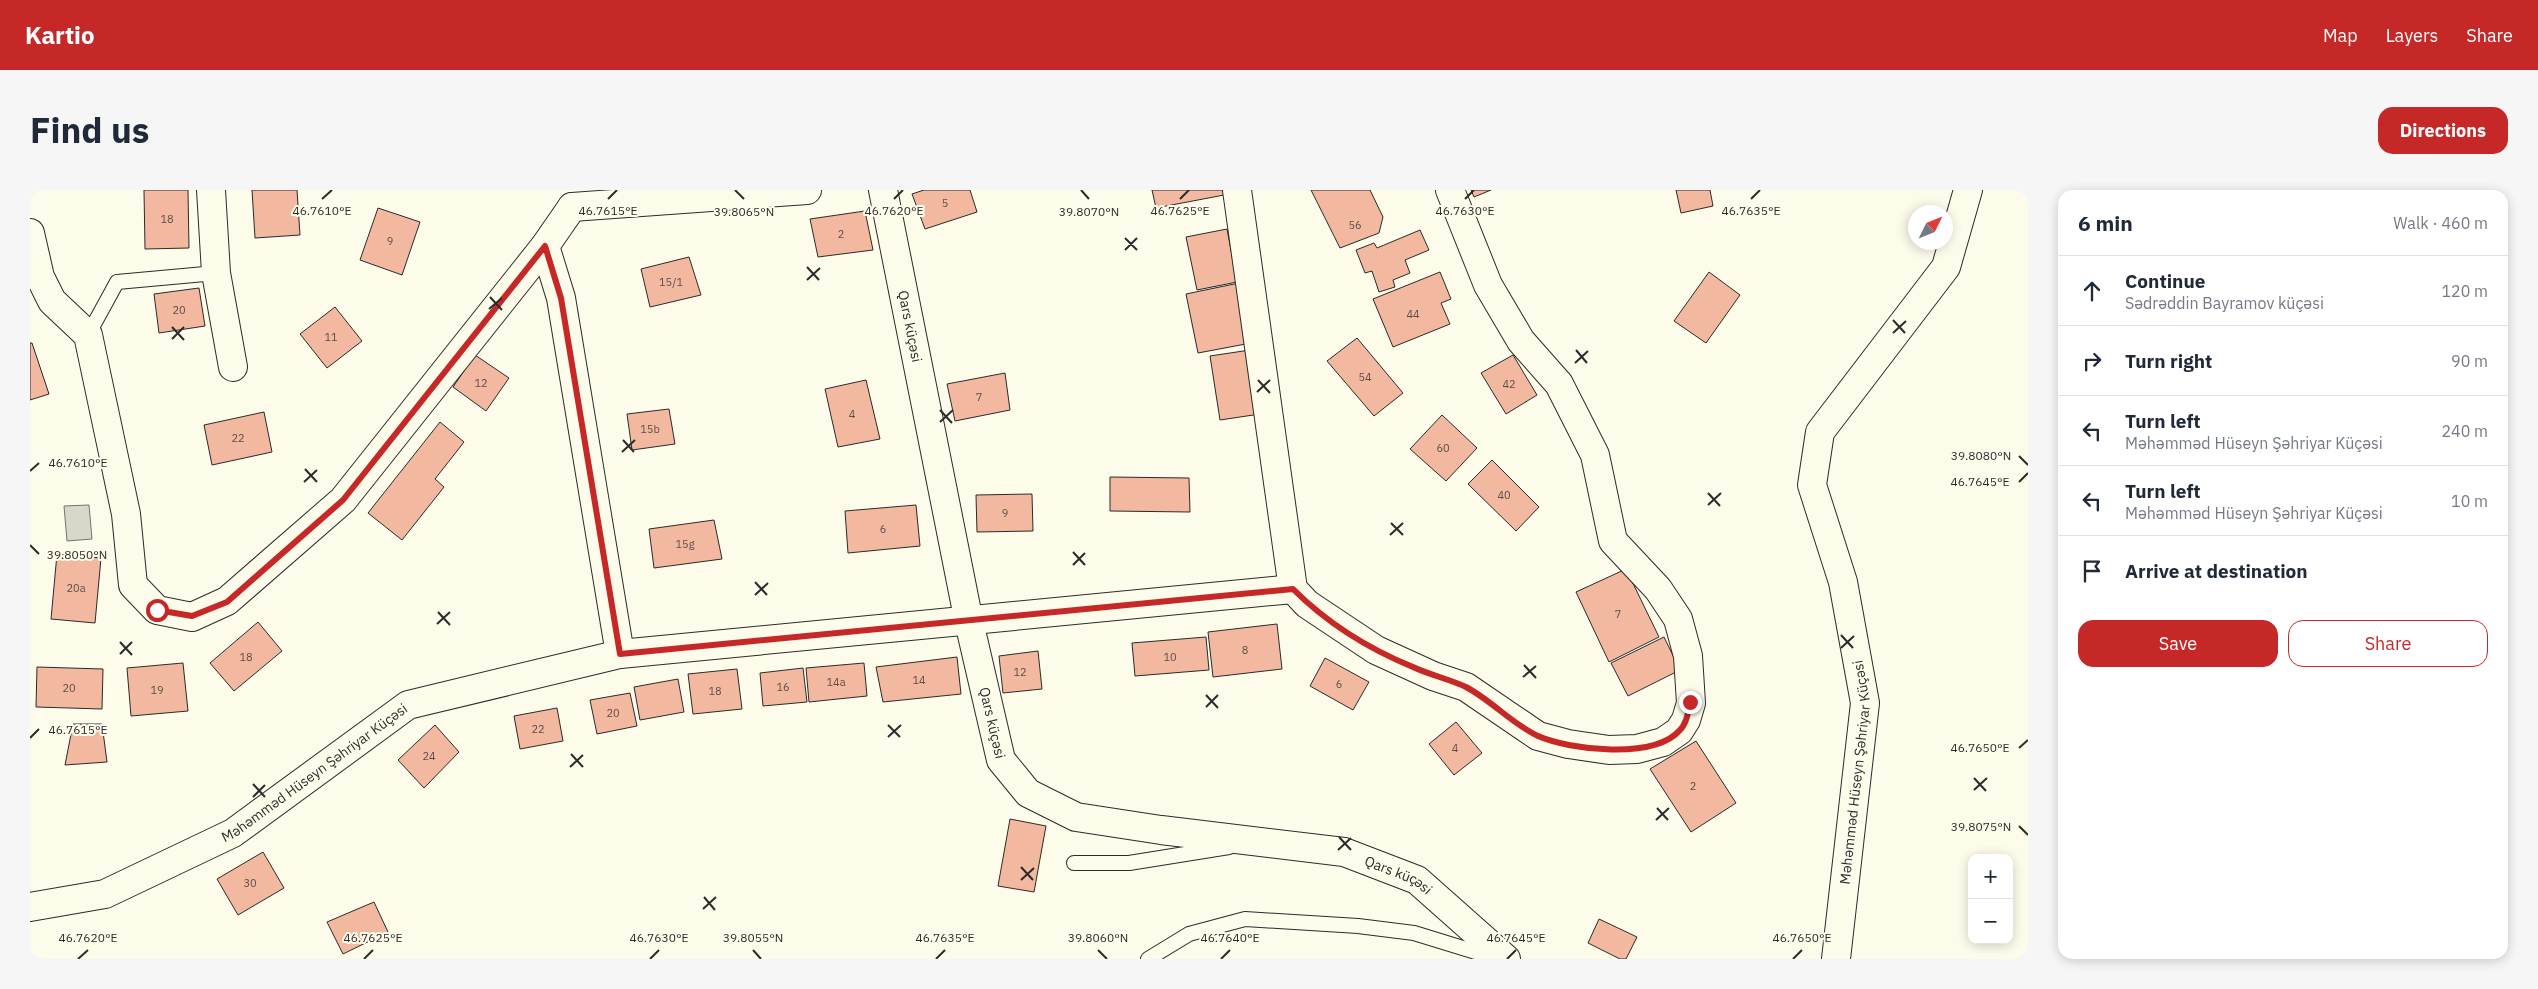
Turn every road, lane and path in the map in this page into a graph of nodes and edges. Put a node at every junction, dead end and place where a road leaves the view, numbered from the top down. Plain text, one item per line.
1 (211, 190) edge
2 (807, 190) edge
3 (883, 190) edge
4 (1237, 190) edge
5 (1450, 190) edge
6 (1968, 190) edge
7 (570, 198) edge
8 (30, 233) edge
9 (545, 246) junction
10 (216, 273) junction
11 (88, 335) junction
12 (233, 367) dead end
13 (1293, 589) junction
14 (968, 622) junction
15 (620, 654) junction
16 (1259, 842) junction
17 (1074, 863) dead end
18 (30, 907) edge
19 (1148, 959) edge
20 (1498, 959) edge
21 (1506, 959) edge
22 (1836, 959) edge

1 - 10 street
2 - 7 street
3 - 14 street, Qars küçəsi
4 - 13 street
5 - 13 street
6 - 22 street, Məhəmməd Hüseyn Şəhriyar Küçəsi
7 - 9 street
8 - 11 street
9 - 11 street
9 - 15 street
10 - 11 lane
10 - 12 street
13 - 14 street, Məhəmməd Hüseyn Şəhriyar Küçəsi
14 - 15 street, Məhəmməd Hüseyn Şəhriyar Küçəsi
14 - 16 street, Qars küçəsi
15 - 18 street, Məhəmməd Hüseyn Şəhriyar Küçəsi
16 - 17 lane
16 - 21 street, Qars küçəsi
19 - 20 lane

